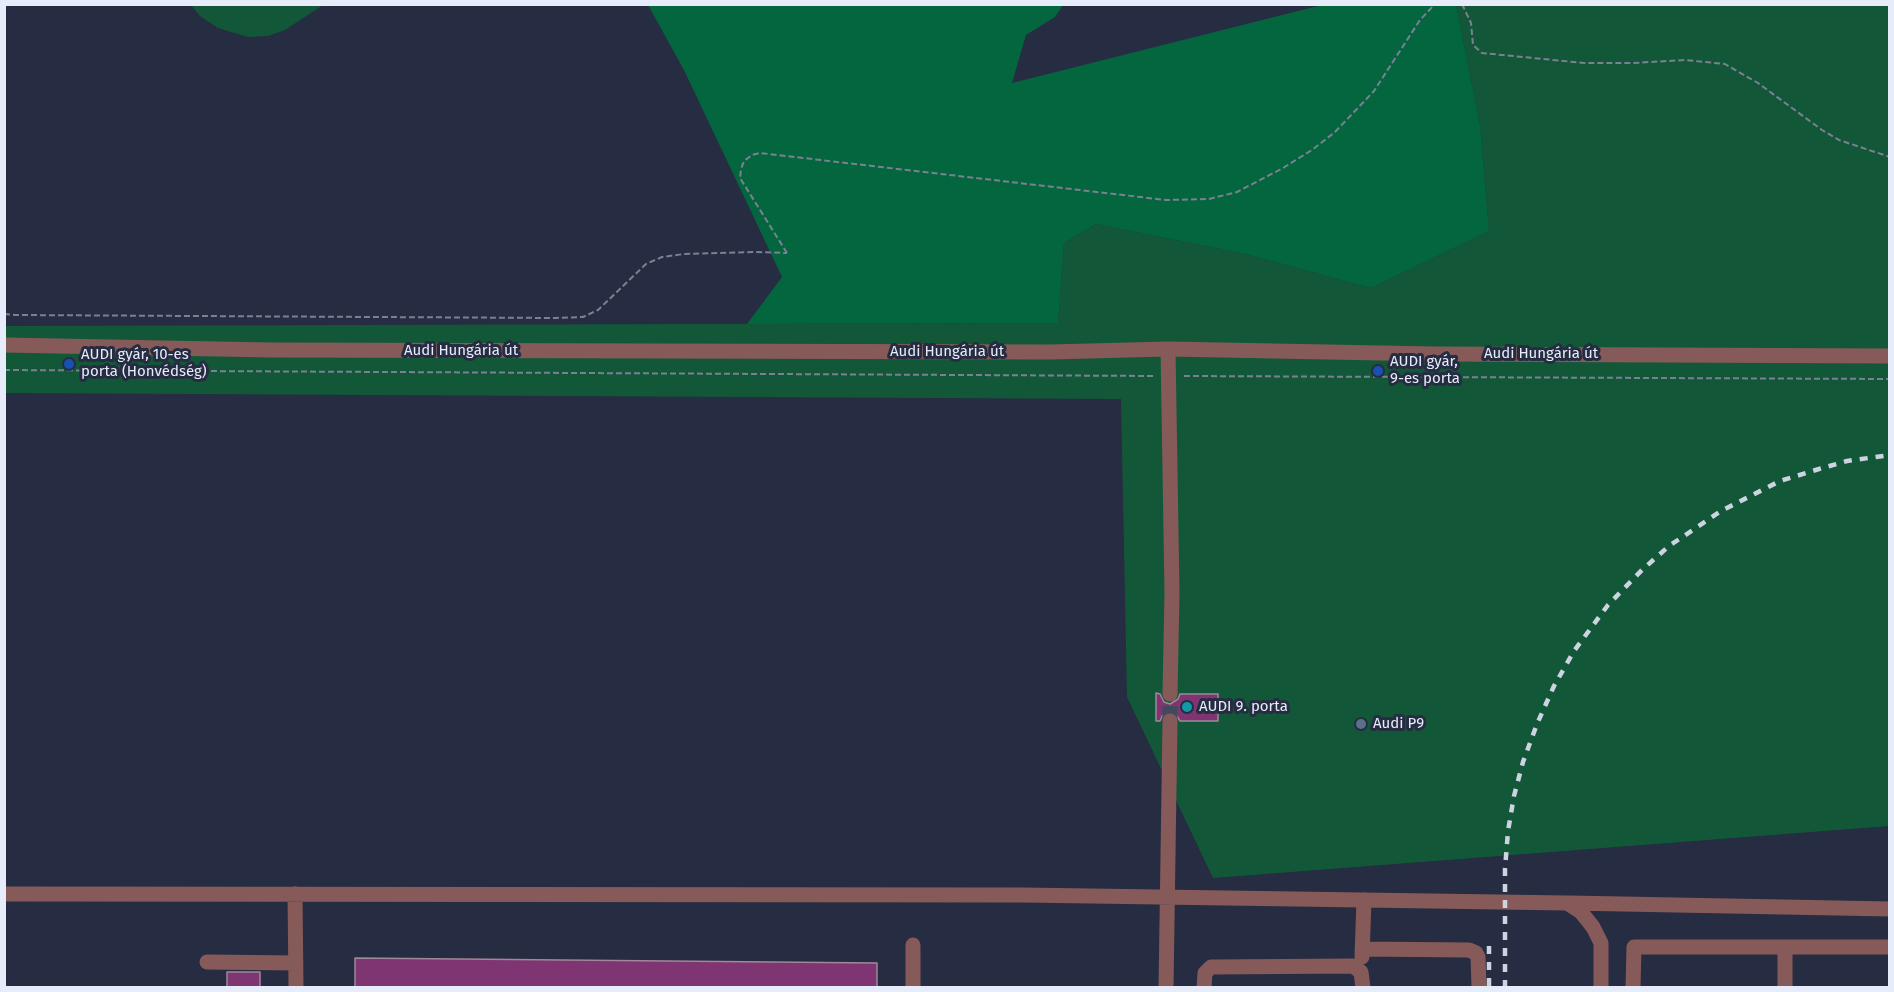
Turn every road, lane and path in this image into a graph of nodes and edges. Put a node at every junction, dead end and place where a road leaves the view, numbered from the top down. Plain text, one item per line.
1 (1435, 4) edge
2 (1462, 4) edge
3 (1890, 157) edge
4 (4, 314) edge
5 (4, 345) edge
6 (1168, 350) junction
7 (1890, 356) edge
8 (4, 370) edge
9 (1168, 376) junction
10 (1890, 379) edge
11 (1170, 694) tunnel mouth
12 (1170, 721) tunnel mouth
13 (4, 894) edge
14 (295, 894) junction
15 (1168, 897) junction
16 (1364, 900) junction
17 (1567, 903) junction
18 (1890, 909) edge
19 (913, 945) dead end
20 (1785, 947) junction
21 (1890, 947) edge
22 (1362, 949) junction
23 (207, 962) dead end
24 (296, 963) junction
25 (1362, 980) edge
26 (296, 987) edge
27 (913, 987) edge
28 (1166, 987) edge
29 (1204, 987) edge
30 (1479, 987) edge
31 (1601, 987) edge
32 (1633, 987) edge
33 (1785, 987) edge

1 - 4 path
2 - 3 path
5 - 6 street, Audi Hungária út
6 - 7 street, Audi Hungária út
6 - 9 street
8 - 9 path
9 - 10 path
9 - 11 street
12 - 15 street
13 - 14 street
14 - 15 street
14 - 24 street
15 - 16 street
15 - 28 street
16 - 17 street
16 - 22 street
17 - 18 street
17 - 31 street
19 - 27 street
20 - 21 street
20 - 32 street
20 - 33 street
22 - 25 street
22 - 30 street
23 - 24 street
24 - 26 street
25 - 29 street

